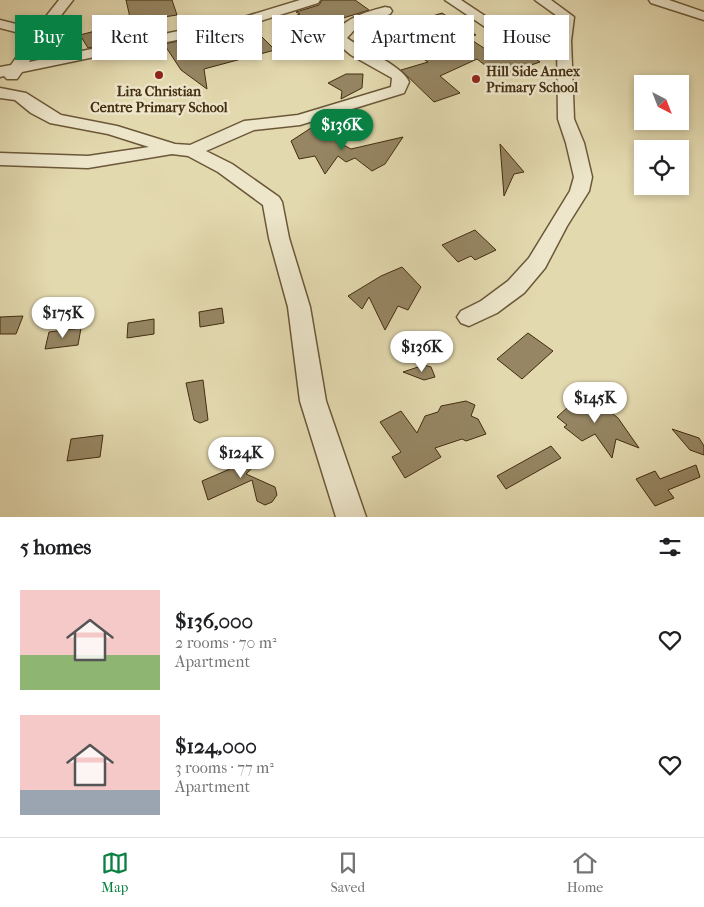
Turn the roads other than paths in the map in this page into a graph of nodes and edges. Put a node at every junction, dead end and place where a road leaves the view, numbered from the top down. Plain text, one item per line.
1 (66, 0) edge
2 (313, 0) edge
3 (452, 0) edge
4 (542, 0) edge
5 (656, 0) edge
6 (385, 11) dead end
7 (54, 15) edge
8 (704, 16) edge
9 (484, 21) edge
10 (0, 24) edge
11 (15, 28) edge
12 (22, 60) edge
13 (16, 70) junction
14 (0, 72) edge
15 (0, 93) edge
16 (183, 150) junction
17 (0, 159) edge
18 (469, 317) dead end
19 (351, 517) edge

1 - 7 street
2 - 13 street
3 - 9 street
4 - 18 street
5 - 8 street
6 - 16 street
10 - 11 street
12 - 13 street
13 - 14 street
13 - 15 street
15 - 16 street
16 - 17 street
16 - 19 street

